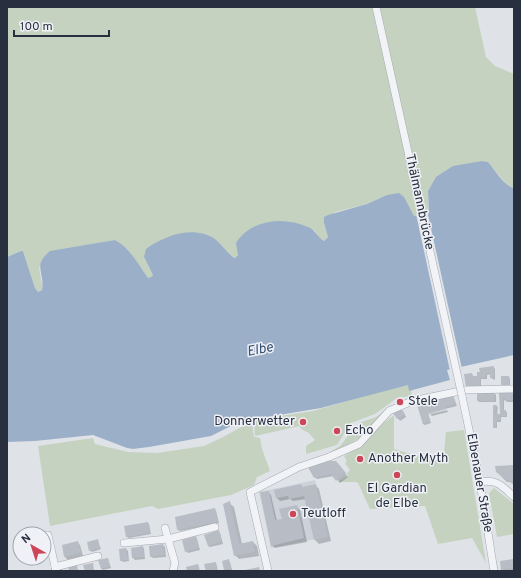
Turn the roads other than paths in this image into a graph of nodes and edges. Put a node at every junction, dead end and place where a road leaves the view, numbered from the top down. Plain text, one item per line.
1 (376, 7) edge
2 (514, 389) edge
3 (462, 396) joint
4 (480, 482) junction
5 (514, 497) edge
6 (215, 527) dead end
7 (165, 528) dead end
8 (168, 539) junction
9 (124, 543) dead end
10 (52, 554) edge
11 (98, 556) dead end
12 (55, 569) edge
13 (173, 571) edge
14 (268, 571) edge
15 (494, 571) edge

1 - 3 street, Thälmannbrücke, bridge
2 - 14 street
3 - 4 street, Elbenauer Straße
4 - 5 street
4 - 15 street, Elbenauer Straße
6 - 8 street
7 - 8 street
8 - 9 street
8 - 13 street
10 - 12 street
11 - 12 street

